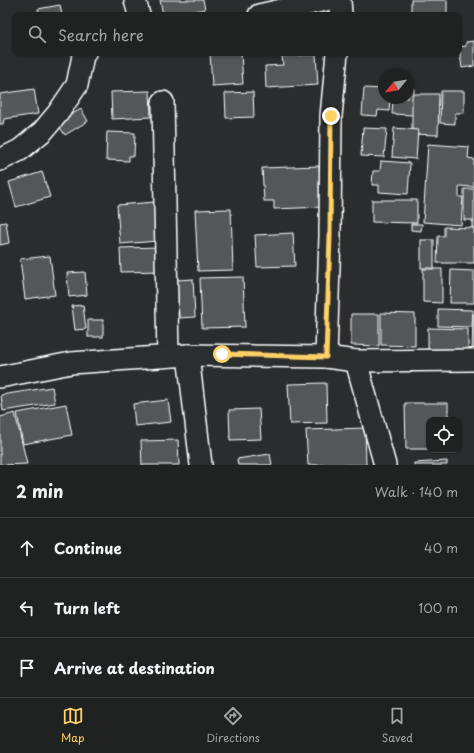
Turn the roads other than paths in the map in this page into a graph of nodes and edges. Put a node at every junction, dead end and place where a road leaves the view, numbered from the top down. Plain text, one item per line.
1 (135, 0) edge
2 (326, 0) edge
3 (340, 0) edge
4 (138, 12) edge
5 (272, 12) edge
6 (341, 12) edge
7 (83, 56) edge
8 (337, 56) edge
9 (163, 102) dead end
10 (0, 160) edge
11 (178, 355) junction
12 (326, 357) junction
13 (474, 360) edge
14 (356, 361) junction
15 (0, 377) edge
16 (201, 465) edge
17 (385, 465) edge

1 - 4 street
2 - 5 street
3 - 6 street
7 - 10 street
8 - 12 street
9 - 11 street
11 - 12 street
11 - 15 street
11 - 16 street
12 - 14 street
13 - 14 street
14 - 17 street

